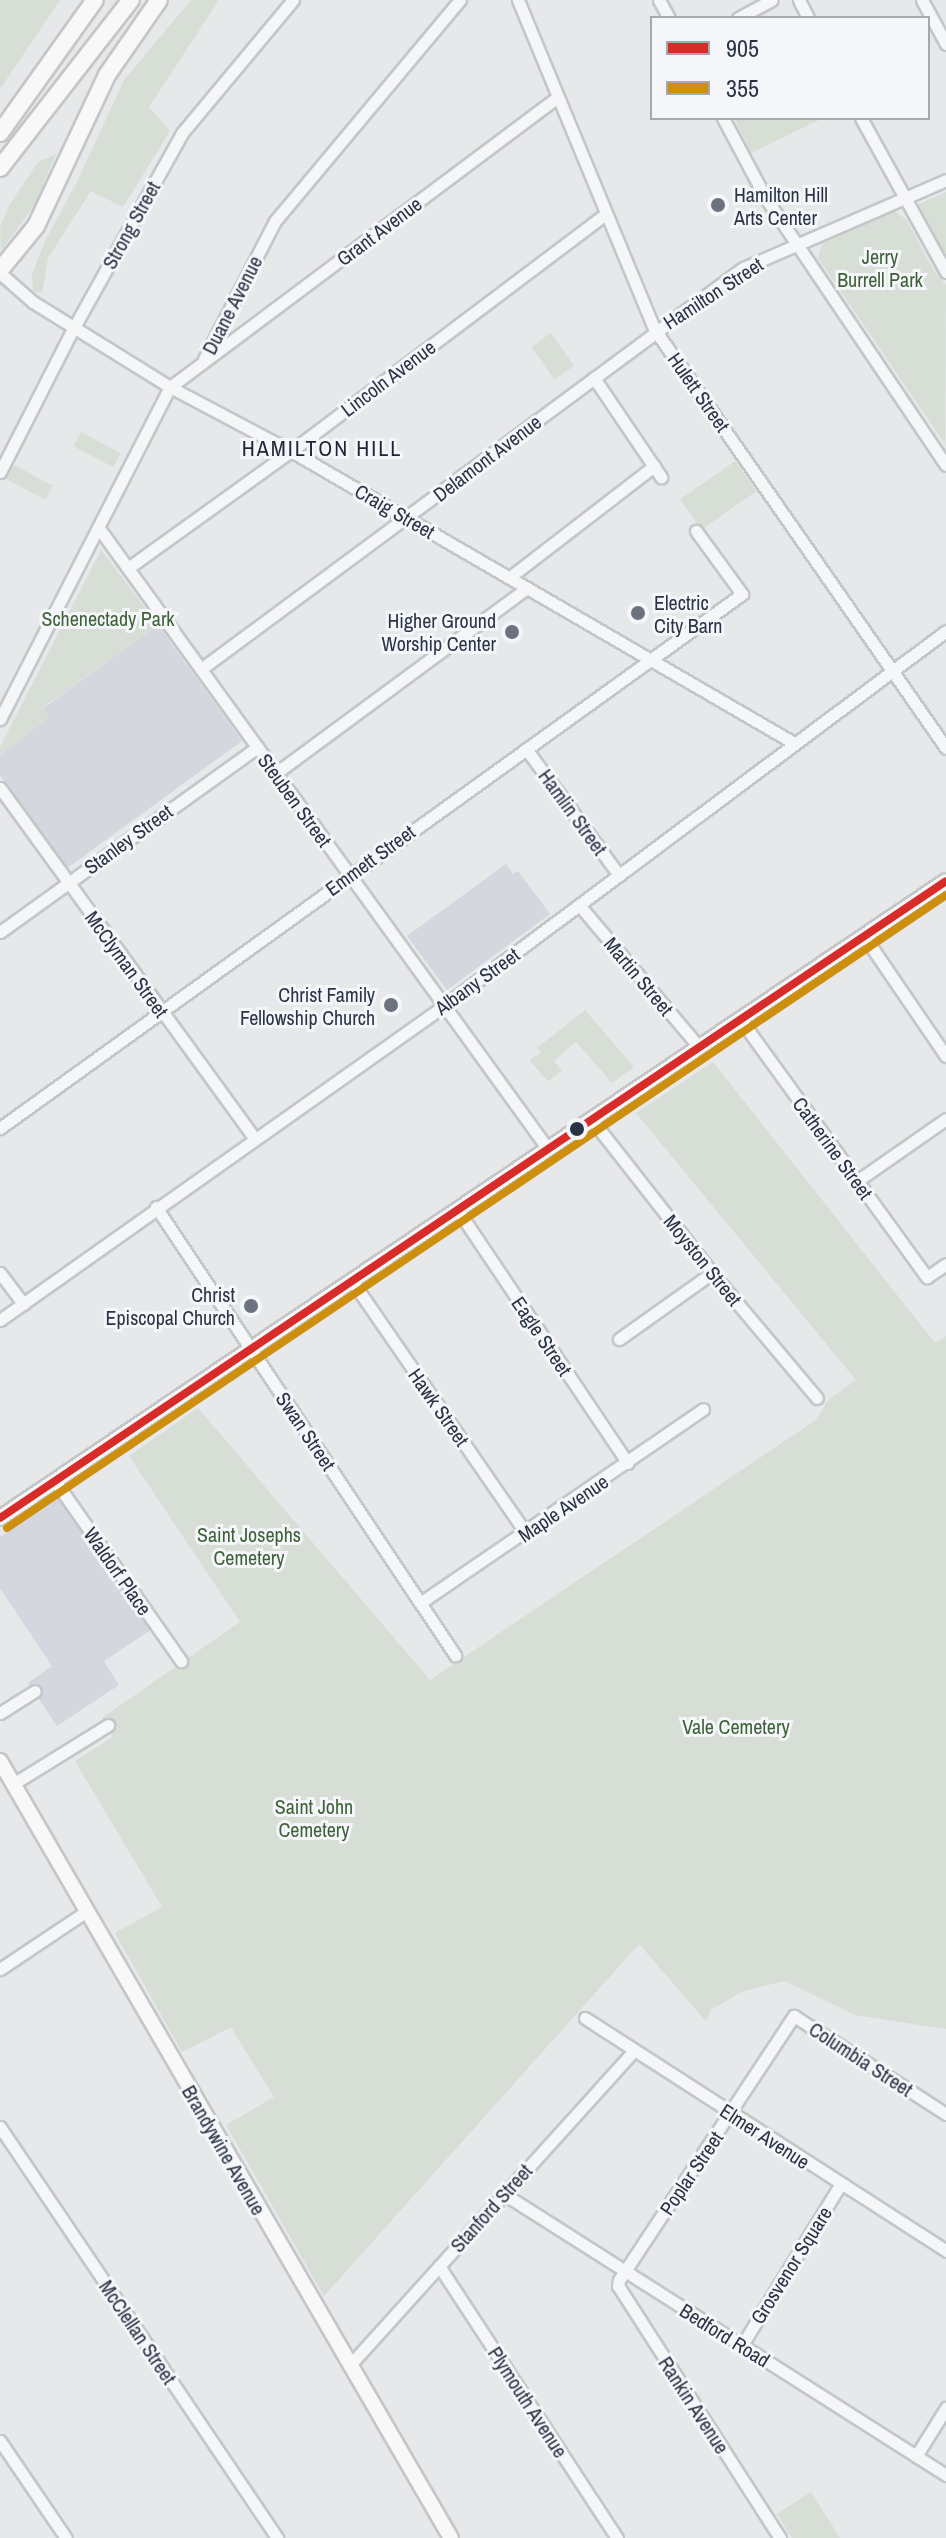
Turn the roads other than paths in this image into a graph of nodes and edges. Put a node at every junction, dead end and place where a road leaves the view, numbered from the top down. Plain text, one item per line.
1 (95, 0) edge
2 (131, 0) edge
3 (148, 0) edge
4 (159, 0) edge
5 (293, 0) edge
6 (460, 0) edge
7 (518, 0) edge
8 (772, 0) edge
9 (922, 0) edge
10 (742, 16) edge
11 (946, 44) edge
12 (58, 94) junction
13 (557, 98) junction
14 (724, 120) edge
15 (862, 120) edge
16 (0, 133) edge
17 (0, 168) edge
18 (946, 180) edge
19 (903, 198) junction
20 (606, 214) junction
21 (796, 244) junction
22 (942, 259) edge
23 (0, 271) edge
24 (946, 272) edge
25 (73, 329) junction
26 (655, 330) junction
27 (201, 364) junction
28 (594, 378) junction
29 (170, 387) junction
30 (291, 451) junction
31 (946, 465) edge
32 (654, 466) junction
33 (0, 472) edge
34 (661, 477) dead end
35 (407, 518) junction
36 (98, 527) junction
37 (696, 531) dead end
38 (128, 568) junction
39 (510, 577) junction
40 (527, 588) junction
41 (946, 631) edge
42 (650, 659) junction
43 (201, 669) junction
44 (891, 671) junction
45 (0, 719) edge
46 (794, 743) junction
47 (257, 747) junction
48 (946, 748) edge
49 (526, 749) junction
50 (276, 773) junction
51 (0, 788) edge
52 (349, 875) junction
53 (619, 875) junction
54 (946, 881) edge
55 (68, 883) junction
56 (579, 905) junction
57 (0, 932) edge
58 (864, 936) junction
59 (445, 1005) junction
60 (161, 1011) junction
61 (740, 1019) junction
62 (699, 1047) junction
63 (946, 1056) edge
64 (946, 1119) edge
65 (592, 1120) junction
66 (0, 1128) edge
67 (255, 1139) junction
68 (548, 1149) junction
69 (857, 1181) junction
70 (156, 1207) junction
71 (457, 1209) junction
72 (946, 1264) edge
73 (0, 1273) edge
74 (712, 1273) junction
75 (352, 1281) junction
76 (23, 1304) junction
77 (0, 1320) edge
78 (619, 1339) dead end
79 (252, 1350) junction
80 (817, 1398) dead end
81 (703, 1409) dead end
82 (628, 1463) junction
83 (55, 1481) junction
84 (0, 1518) edge
85 (526, 1533) junction
86 (420, 1603) junction
87 (455, 1655) dead end
88 (181, 1661) dead end
89 (35, 1691) dead end
90 (0, 1713) edge
91 (108, 1725) dead end
92 (0, 1761) edge
93 (13, 1784) junction
94 (85, 1912) junction
95 (0, 1969) edge
96 (585, 2018) dead end
97 (782, 2035) joint
98 (634, 2051) junction
99 (731, 2114) junction
100 (946, 2114) edge
101 (0, 2127) edge
102 (840, 2185) junction
103 (504, 2194) junction
104 (946, 2251) edge
105 (439, 2266) junction
106 (624, 2271) junction
107 (742, 2345) junction
108 (349, 2366) junction
109 (946, 2408) edge
110 (0, 2441) edge
111 (916, 2456) junction
112 (946, 2475) edge
113 (446, 2536) edge
114 (66, 2538) edge
115 (277, 2538) edge
116 (617, 2538) edge
117 (780, 2538) edge

1 - 16 highway
2 - 12 highway
3 - 12 highway
4 - 23 highway
5 - 25 street, Strong Street
6 - 27 street, Duane Avenue
7 - 13 street, Hulett Street
8 - 10 street
9 - 11 street
12 - 17 highway
13 - 20 street, Hulett Street
13 - 27 street, Grant Avenue
14 - 21 street
15 - 19 street
18 - 19 street, Hamilton Street
19 - 21 street, Hamilton Street
19 - 22 street
20 - 26 street, Hulett Street
20 - 30 street, Lincoln Avenue
21 - 26 street, Hamilton Street
21 - 31 street
22 - 24 street
23 - 25 street, Craig Street
25 - 29 street, Craig Street
25 - 33 street, Strong Street
26 - 28 street, Delamont Avenue
26 - 44 street, Hulett Street
27 - 29 street, Duane Avenue
28 - 32 street
28 - 35 street, Delamont Avenue
29 - 30 street, Craig Street
29 - 36 street, Duane Avenue
30 - 35 street, Craig Street
30 - 38 street, Lincoln Avenue
32 - 34 street
32 - 39 street
35 - 39 street, Craig Street
35 - 43 street, Delamont Avenue
36 - 38 street, Steuben Street
36 - 45 street, Duane Avenue
37 - 42 street, Emmett Street
38 - 43 street, Steuben Street
39 - 40 street, Craig Street
40 - 42 street, Craig Street
40 - 50 street
41 - 44 street, Albany Street
42 - 46 street, Craig Street
42 - 49 street, Emmett Street
43 - 47 street, Steuben Street
44 - 46 street, Albany Street
44 - 48 street, Hulett Street
46 - 53 street, Albany Street
47 - 50 street, Steuben Street
47 - 55 street, Stanley Street
49 - 52 street, Emmett Street
49 - 53 street, Hamlin Street
50 - 52 street, Steuben Street
51 - 55 street, McClyman Street
52 - 59 street, Steuben Street
52 - 60 street, Emmett Street
53 - 56 street, Albany Street
54 - 58 main road
55 - 57 street, Stanley Street
55 - 60 street, McClyman Street
56 - 59 street, Albany Street
56 - 62 street, Martin Street
58 - 61 main road
58 - 63 street
59 - 67 street, Albany Street
59 - 68 street, Steuben Street
60 - 66 street, Emmett Street
60 - 67 street, McClyman Street
61 - 62 main road
61 - 69 street, Catherine Street
62 - 65 main road
64 - 69 street
65 - 68 main road
65 - 74 street, Moyston Street
67 - 70 street, Albany Street
68 - 71 main road
69 - 72 street, Catherine Street
70 - 76 street, Albany Street
70 - 79 street, Swan Street
71 - 75 main road
71 - 82 street, Eagle Street
73 - 76 street
74 - 78 street
74 - 80 street, Moyston Street
75 - 79 main road
75 - 85 street, Hawk Street
76 - 77 street, Albany Street
79 - 83 main road
79 - 86 street, Swan Street
81 - 82 street, Maple Avenue
82 - 85 street, Maple Avenue
83 - 84 main road
83 - 88 street, Waldorf Place
85 - 86 street, Maple Avenue
86 - 87 street, Swan Street
89 - 90 street
91 - 93 street
92 - 93 main road, Brandywine Avenue
93 - 94 main road, Brandywine Avenue
94 - 95 street
94 - 108 main road, Brandywine Avenue
96 - 98 street, Elmer Avenue
97 - 99 street, Poplar Street
97 - 100 street, Columbia Street
98 - 99 street, Elmer Avenue
98 - 103 street, Stanford Street
99 - 102 street, Elmer Avenue
99 - 106 street, Poplar Street
101 - 115 street, McClellan Street
102 - 104 street, Elmer Avenue
102 - 107 street, Grosvenor Square
103 - 105 street, Stanford Street
103 - 106 street, Bedford Road
105 - 108 street, Stanford Street
105 - 116 street, Plymouth Avenue
106 - 107 street, Bedford Road
106 - 117 street, Rankin Avenue
107 - 111 street, Bedford Road
108 - 113 main road, Brandywine Avenue
109 - 111 street
110 - 114 street
111 - 112 street, Bedford Road

